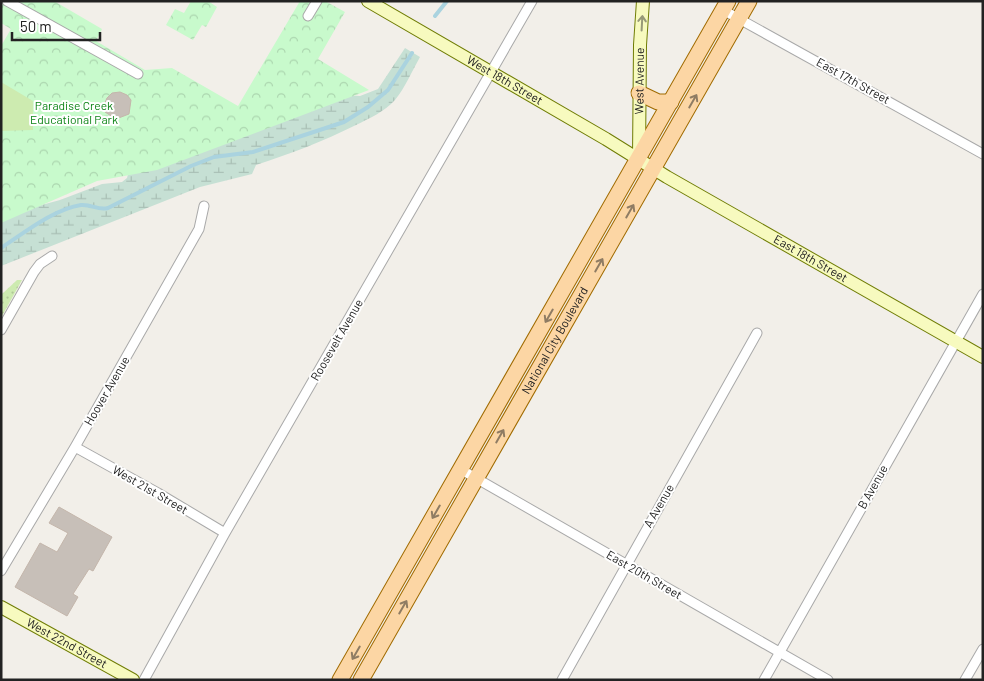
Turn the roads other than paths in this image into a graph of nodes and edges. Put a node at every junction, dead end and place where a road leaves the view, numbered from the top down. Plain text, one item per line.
1 (7, 1) edge
2 (317, 1) edge
3 (368, 1) edge
4 (532, 1) edge
5 (643, 1) edge
6 (749, 1) edge
7 (726, 6) edge
8 (308, 16) dead end
9 (739, 18) junction
10 (138, 74) dead end
11 (491, 74) junction
12 (640, 93) junction
13 (671, 102) junction
14 (983, 154) edge
15 (639, 160) junction
16 (654, 169) junction
17 (204, 206) dead end
18 (52, 256) dead end
19 (983, 294) edge
20 (1, 330) edge
21 (757, 333) dead end
22 (955, 341) junction
23 (983, 357) edge
24 (75, 447) junction
25 (460, 469) junction
26 (476, 478) junction
27 (225, 533) junction
28 (626, 564) junction
29 (1, 571) edge
30 (1, 606) edge
31 (983, 649) edge
32 (779, 653) junction
33 (133, 680) edge
34 (144, 680) edge
35 (340, 680) edge
36 (361, 680) edge
37 (562, 680) edge
38 (764, 680) edge
39 (828, 680) edge
40 (965, 680) edge

1 - 10 street
2 - 8 street
3 - 11 main road, West 18th Street
4 - 11 street, Roosevelt Avenue
12 -> 5 main road, West Avenue
6 - 9 main road, National City Boulevard
7 - 9 street, East 17th Street
7 - 13 main road, National City Boulevard
9 - 14 street, East 17th Street
16 -> 9 main road, National City Boulevard
11 - 15 main road, West 18th Street
11 - 27 street, Roosevelt Avenue
12 - 13 main road
12 - 15 main road, West Avenue
13 - 15 main road, National City Boulevard
15 - 16 main road, East 18th Street
15 -> 25 main road, National City Boulevard
16 - 22 main road, East 18th Street
26 -> 16 main road, National City Boulevard
17 - 24 street, Hoover Avenue
18 - 20 street
19 - 22 street, B Avenue
21 - 28 street, A Avenue
22 - 23 main road, East 18th Street
22 - 32 street, B Avenue
24 - 27 street, West 21st Street
24 - 29 street, Hoover Avenue
25 - 26 street, East 20th Street
25 -> 35 main road, National City Boulevard
26 - 28 street, East 20th Street
36 -> 26 main road, National City Boulevard
27 - 34 street, Roosevelt Avenue
28 - 32 street, East 20th Street
28 - 37 street, A Avenue
30 - 33 main road, West 22nd Street
31 - 40 street
32 - 38 street, B Avenue
32 - 39 street, East 20th Street

